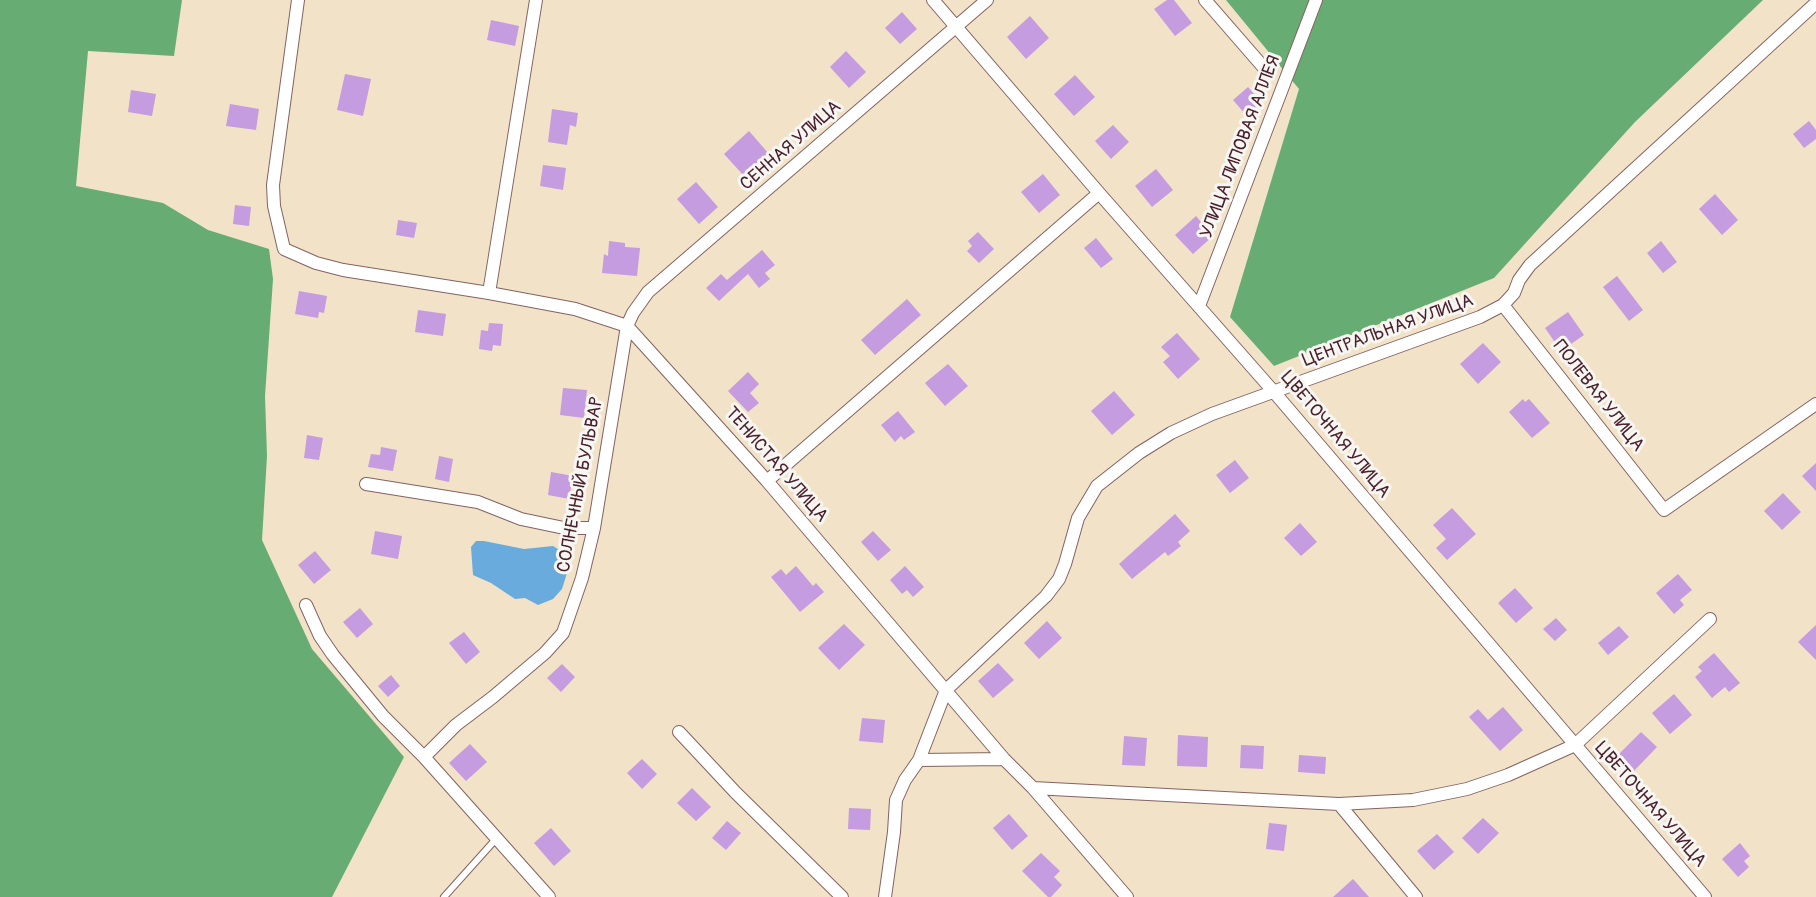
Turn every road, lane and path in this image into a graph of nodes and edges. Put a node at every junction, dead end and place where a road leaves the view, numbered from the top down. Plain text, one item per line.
1 (298, 0) edge
2 (537, 0) edge
3 (933, 0) edge
4 (987, 0) edge
5 (1205, 0) edge
6 (1316, 0) edge
7 (1816, 3) edge
8 (956, 27) junction
9 (1265, 69) dead end
10 (1099, 193) junction
11 (489, 293) junction
12 (1503, 305) junction
13 (1199, 306) junction
14 (627, 326) junction
15 (1274, 392) junction
16 (1816, 404) edge
17 (767, 481) junction
18 (366, 484) dead end
19 (594, 528) junction
20 (306, 605) dead end
21 (1710, 619) dead end
22 (946, 690) junction
23 (679, 732) dead end
24 (1575, 745) junction
25 (424, 757) junction
26 (1004, 759) junction
27 (918, 760) junction
28 (1034, 788) junction
29 (1339, 804) junction
30 (496, 838) junction
31 (444, 897) edge
32 (549, 897) edge
33 (842, 897) edge
34 (885, 897) edge
35 (1127, 897) edge
36 (1416, 897) edge
37 (1705, 897) edge

1 - 11 street, ТЕНИСТАЯ УЛИЦА
2 - 11 street
3 - 8 street, ЦВЕТОЧНАЯ УЛИЦА
4 - 8 street, СЕННАЯ УЛИЦА
5 - 9 street
6 - 13 street, УЛИЦА ЛИПОВАЯ АЛЛЕЯ
7 - 12 street
8 - 10 street, ЦВЕТОЧНАЯ УЛИЦА
8 - 14 street, СЕННАЯ УЛИЦА
10 - 13 street, ЦВЕТОЧНАЯ УЛИЦА
10 - 17 street
11 - 14 street, ТЕНИСТАЯ УЛИЦА
12 - 15 street, ЦЕНТРАЛЬНАЯ УЛИЦА
12 - 16 street, ПОЛЕВАЯ УЛИЦА
13 - 15 street, ЦВЕТОЧНАЯ УЛИЦА
14 - 17 street, ТЕНИСТАЯ УЛИЦА
14 - 19 street, СОЛНЕЧНЫЙ БУЛЬВАР
15 - 22 street, ЦЕНТРАЛЬНАЯ УЛИЦА
15 - 24 street, ЦВЕТОЧНАЯ УЛИЦА
17 - 22 street, ТЕНИСТАЯ УЛИЦА
18 - 19 street
19 - 25 street, СОЛНЕЧНЫЙ БУЛЬВАР
20 - 25 street
21 - 24 street
22 - 26 street, ТЕНИСТАЯ УЛИЦА
22 - 27 street
23 - 33 street
24 - 29 street
24 - 37 street, ЦВЕТОЧНАЯ УЛИЦА
25 - 30 street
26 - 27 street
26 - 28 street, ТЕНИСТАЯ УЛИЦА
27 - 34 street
28 - 29 street
28 - 35 street, ТЕНИСТАЯ УЛИЦА
29 - 36 street
30 - 31 lane
30 - 32 street

